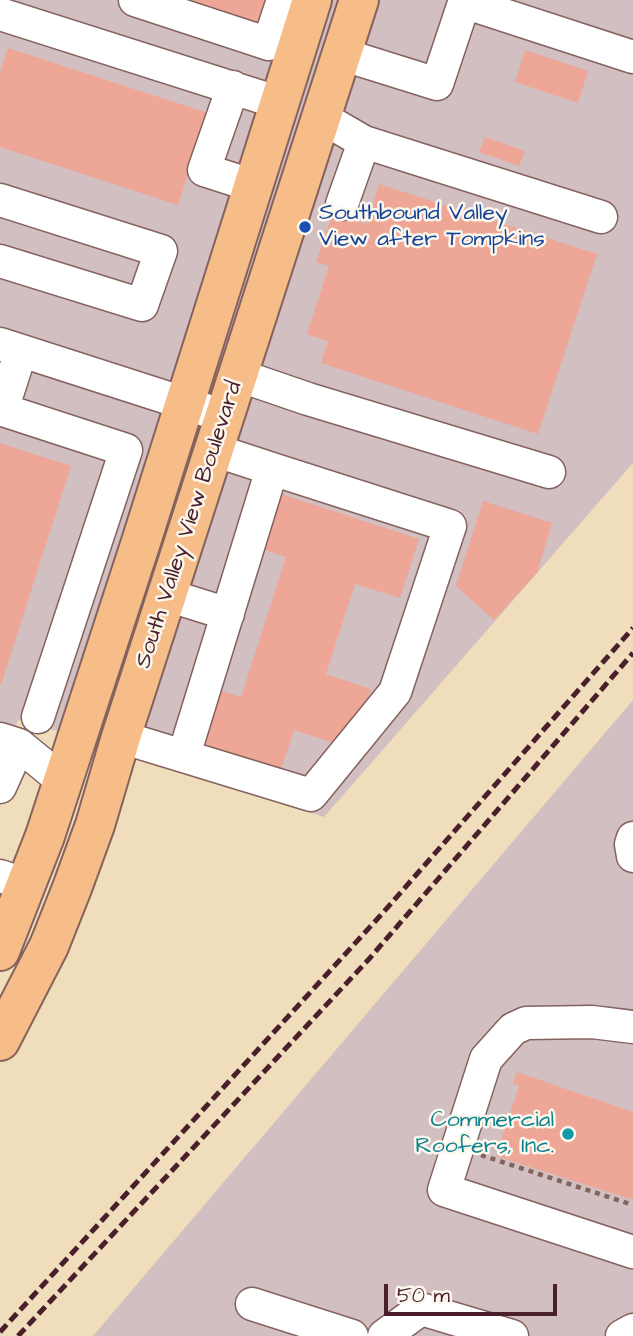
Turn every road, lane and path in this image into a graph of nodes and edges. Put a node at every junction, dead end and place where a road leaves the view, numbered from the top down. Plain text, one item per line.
1 (135, 0) edge
2 (283, 0) edge
3 (313, 0) edge
4 (359, 0) edge
5 (465, 1) edge
6 (0, 14) edge
7 (286, 37) junction
8 (341, 54) junction
9 (633, 57) edge
10 (233, 87) junction
11 (280, 103) junction
12 (321, 117) junction
13 (364, 142) junction
14 (254, 186) junction
15 (0, 200) edge
16 (342, 204) dead end
17 (601, 217) dead end
18 (0, 261) edge
19 (11, 348) edge
20 (198, 361) junction
21 (238, 375) junction
22 (184, 403) junction
23 (1, 410) edge
24 (219, 433) junction
25 (272, 469) junction
26 (549, 472) dead end
27 (167, 595) junction
28 (228, 614) junction
29 (38, 717) dead end
30 (121, 737) junction
31 (10, 742) edge
32 (184, 755) junction
33 (63, 781) junction
34 (0, 787) edge
35 (633, 838) edge
36 (633, 856) edge
37 (13, 881) edge
38 (0, 951) edge
39 (633, 1027) edge
40 (0, 1041) edge
41 (457, 1147) junction
42 (633, 1205) edge
43 (633, 1252) edge
44 (251, 1304) dead end
45 (633, 1330) edge
46 (352, 1336) edge
47 (384, 1336) edge
48 (512, 1336) edge
49 (622, 1336) edge

1 - 7 street
2 - 7 street
3 - 7 main road, South Valley View Boulevard
4 - 8 main road, South Valley View Boulevard
5 - 8 street
5 - 9 street
6 - 10 street
7 - 8 main road
7 - 11 main road, South Valley View Boulevard
8 - 12 main road, South Valley View Boulevard
10 - 11 street
10 - 14 street
11 - 12 main road
11 - 14 main road, South Valley View Boulevard
12 - 13 street
12 - 21 main road, South Valley View Boulevard
13 - 16 street
13 - 17 street
14 - 20 main road, South Valley View Boulevard
15 - 18 street
19 - 22 street
19 - 23 street
20 - 21 main road
20 - 22 main road, South Valley View Boulevard
21 - 24 main road, South Valley View Boulevard
21 - 26 street
22 - 24 street
22 - 33 main road, South Valley View Boulevard
23 - 29 street
24 - 25 street
24 - 27 main road, South Valley View Boulevard
25 - 28 street
25 - 32 street
27 - 28 street
27 - 30 main road, South Valley View Boulevard
28 - 32 street
30 - 32 street
30 - 40 main road, South Valley View Boulevard
31 - 33 street
31 - 34 street
33 - 37 main road, South Valley View Boulevard
35 - 36 street
37 - 38 main road, South Valley View Boulevard
39 - 41 street
41 - 42 path
41 - 43 street
44 - 46 street
45 - 49 street
47 - 48 street

